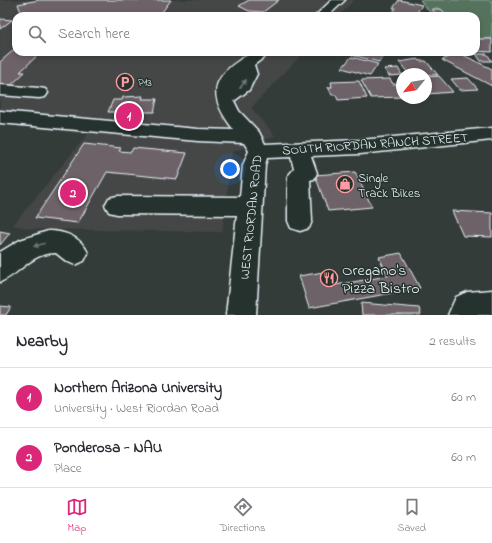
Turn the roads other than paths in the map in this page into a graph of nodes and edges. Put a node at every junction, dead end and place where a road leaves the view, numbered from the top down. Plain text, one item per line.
1 (339, 0) edge
2 (326, 12) edge
3 (256, 56) edge
4 (0, 90) edge
5 (39, 93) dead end
6 (0, 117) edge
7 (492, 134) edge
8 (255, 144) junction
9 (299, 150) junction
10 (117, 205) dead end
11 (251, 206) junction
12 (300, 221) dead end
13 (75, 253) dead end
14 (0, 269) edge
15 (492, 304) edge
16 (241, 315) edge
17 (463, 315) edge

1 - 2 street
3 - 8 street, WEST RIORDAN ROAD
4 - 5 street
6 - 8 street, SOUTH RIORDAN RANCH STREET
7 - 9 street, SOUTH RIORDAN RANCH STREET
8 - 9 street, SOUTH RIORDAN RANCH STREET
8 - 11 street, WEST RIORDAN ROAD
9 - 12 street
10 - 11 street
11 - 16 street, WEST RIORDAN ROAD
13 -> 14 street
15 - 17 street

